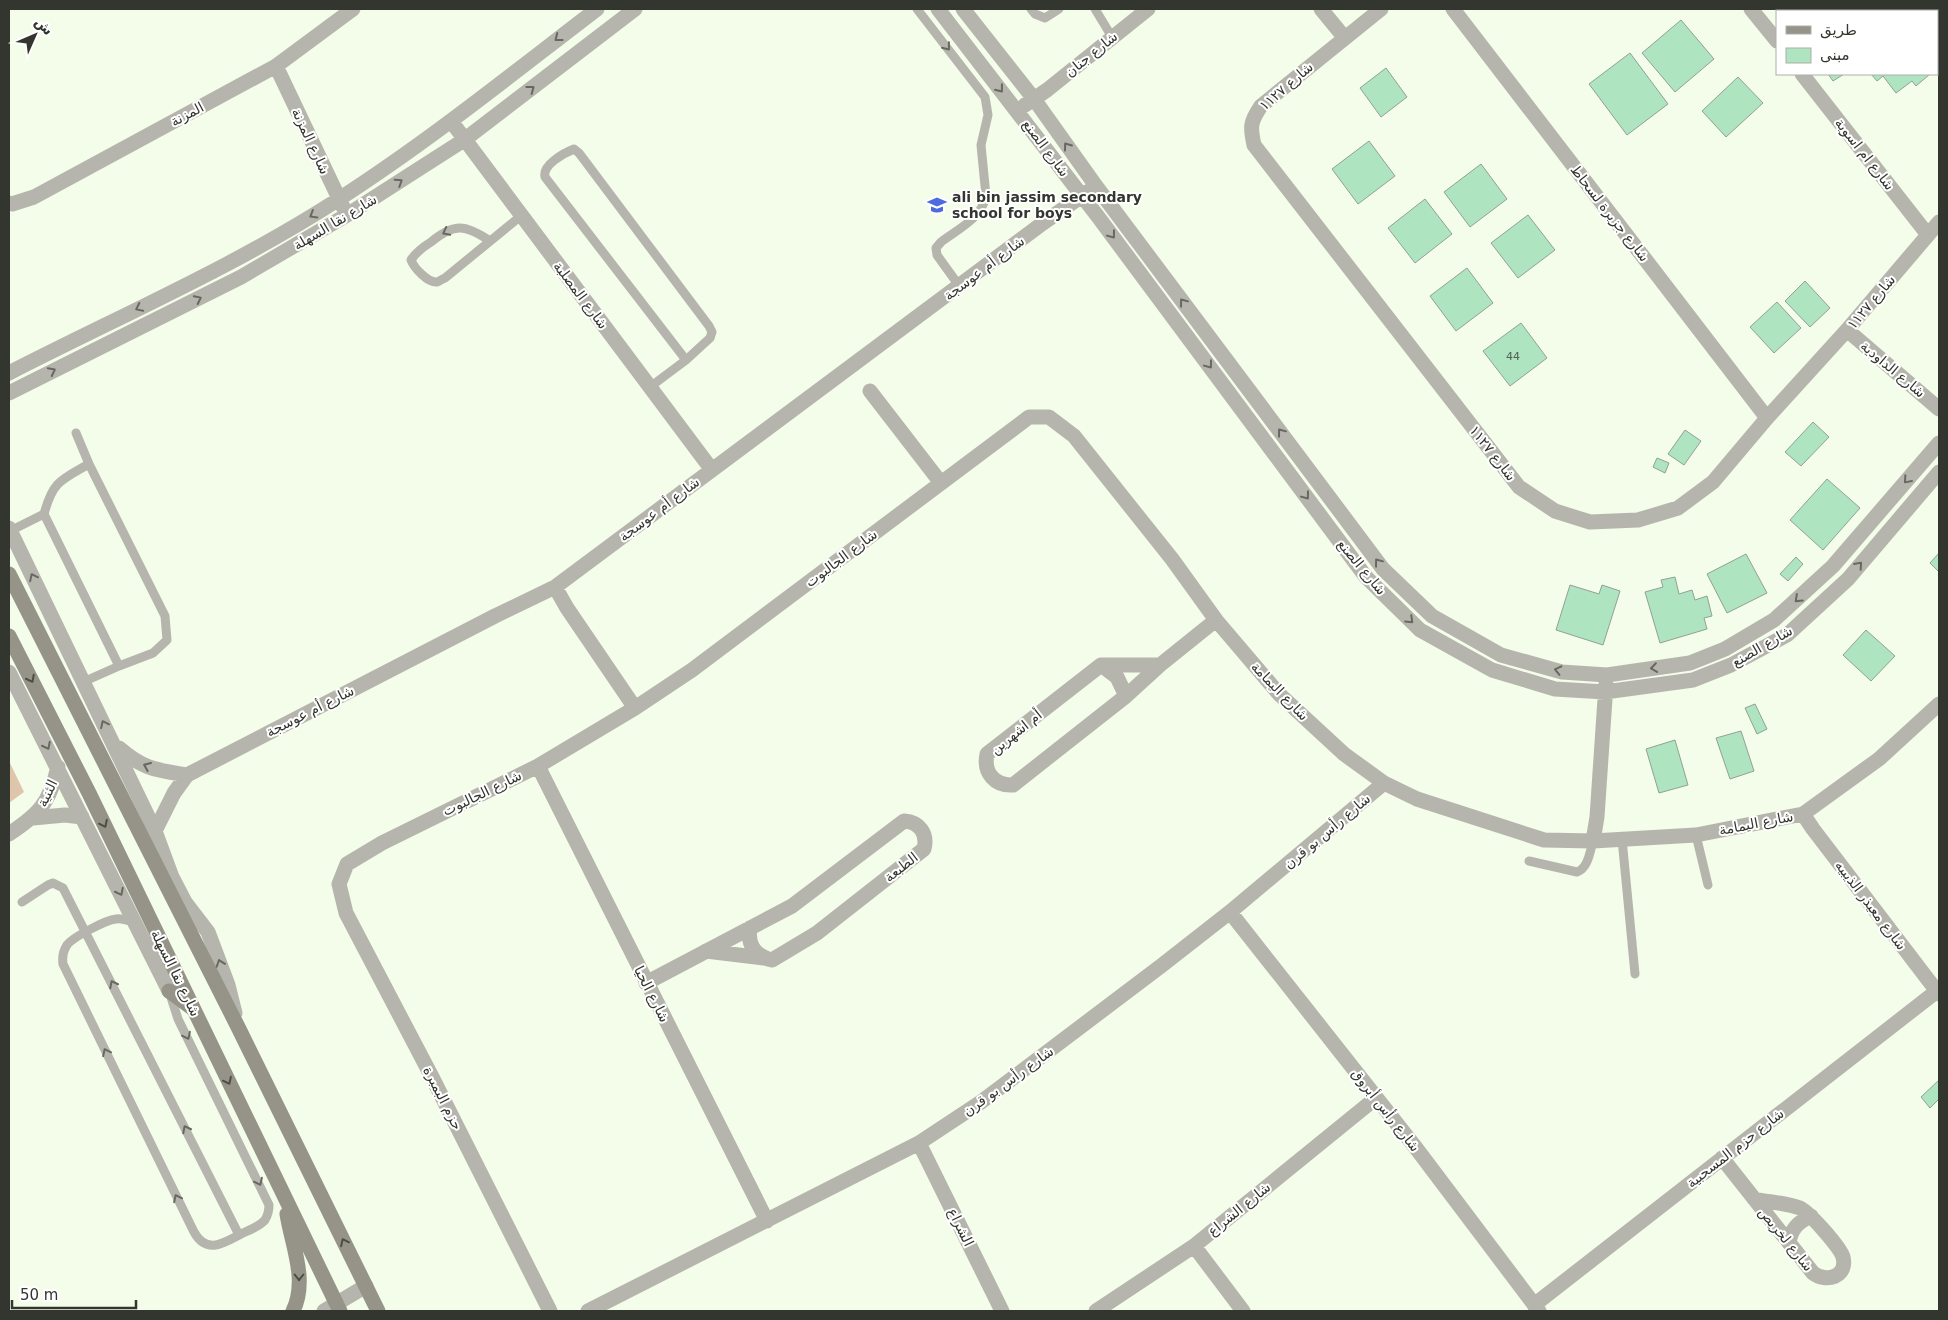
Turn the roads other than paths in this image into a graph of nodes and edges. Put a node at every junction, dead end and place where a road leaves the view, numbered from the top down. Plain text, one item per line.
1 (353, 9) edge
2 (597, 9) edge
3 (635, 9) edge
4 (918, 9) edge
5 (938, 9) edge
6 (963, 9) edge
7 (1031, 9) edge
8 (1059, 9) edge
9 (1095, 9) edge
10 (1148, 9) edge
11 (1321, 9) edge
12 (1381, 9) edge
13 (1453, 9) edge
14 (1751, 9) edge
15 (1112, 37) junction
16 (1344, 37) junction
17 (1776, 41) edge
18 (276, 66) junction
19 (1803, 75) edge
20 (1034, 99) junction
21 (1017, 110) junction
22 (451, 121) junction
23 (464, 140) junction
24 (1096, 186) junction
25 (1083, 196) junction
26 (339, 199) junction
27 (10, 204) edge
28 (348, 215) junction
29 (522, 215) junction
30 (1939, 222) edge
31 (1928, 235) junction
32 (490, 240) junction
33 (960, 287) junction
34 (1847, 330) junction
35 (686, 360) junction
36 (9, 373) edge
37 (650, 387) junction
38 (870, 391) dead end
39 (9, 393) edge
40 (1939, 409) edge
41 (1049, 417) joint
42 (1767, 418) junction
43 (76, 433) dead end
44 (1939, 443) edge
45 (89, 464) junction
46 (712, 470) junction
47 (1939, 472) edge
48 (941, 483) junction
49 (44, 514) junction
50 (9, 530) edge
51 (9, 574) edge
52 (555, 588) junction
53 (1216, 620) junction
54 (9, 636) edge
55 (1101, 665) junction
56 (1160, 665) junction
57 (118, 666) junction
58 (9, 672) edge
59 (1607, 675) junction
60 (84, 682) junction
61 (1605, 692) junction
62 (1126, 696) junction
63 (1939, 704) edge
64 (635, 708) junction
65 (113, 742) junction
66 (538, 766) junction
67 (58, 767) junction
68 (187, 775) junction
69 (1384, 783) junction
70 (1803, 814) junction
71 (82, 817) junction
72 (33, 818) junction
73 (155, 831) junction
74 (9, 834) edge
75 (1696, 834) junction
76 (1622, 839) junction
77 (1593, 842) junction
78 (1528, 861) dead end
79 (340, 884) joint
80 (1708, 885) dead end
81 (22, 902) dead end
82 (1230, 912) junction
83 (136, 923) junction
84 (750, 928) junction
85 (87, 932) junction
86 (706, 951) junction
87 (764, 958) junction
88 (1635, 974) dead end
89 (646, 983) junction
90 (169, 991) junction
91 (1938, 993) edge
92 (194, 1009) junction
93 (238, 1027) junction
94 (1376, 1098) junction
95 (919, 1143) junction
96 (1722, 1158) junction
97 (284, 1195) junction
98 (1754, 1199) junction
99 (1811, 1216) junction
100 (767, 1221) junction
101 (239, 1235) junction
102 (1789, 1243) junction
103 (1194, 1246) junction
104 (366, 1286) junction
105 (1537, 1308) edge
106 (334, 1309) edge
107 (373, 1309) edge
108 (293, 1311) edge
109 (550, 1311) edge
110 (588, 1311) edge
111 (1002, 1311) edge
112 (1096, 1311) edge
113 (1243, 1311) edge

1 - 18 street, المزنة
2 -> 22 street, شارع نقا السهلة
23 -> 3 street, شارع نقا السهلة
4 -> 33 lane
5 -> 21 street, شارع الصنع
6 - 20 street, شارع الصنع
7 - 8 lane
9 - 15 lane
10 - 15 street, شارع جنان
11 - 16 street
12 - 16 street, شارع ١١٢٧
13 - 42 street, شارع جزيرة لسحاط
14 - 17 street
15 - 20 street, شارع جنان
16 - 42 street, شارع ١١٢٧
18 - 26 street, شارع المزنة
18 - 27 street, المزنة
19 - 31 street, شارع ام اسوية
20 - 21 street, شارع جنان
24 -> 20 street, شارع الصنع
21 - 25 street, شارع الصنع
22 - 23 street, شارع المصلبة
22 - 26 street, شارع نقا السهلة
28 -> 23 street, شارع نقا السهلة
23 - 29 street, شارع المصلبة
24 - 25 street, شارع أم عوسجة
59 -> 24 street, شارع الصنع
25 - 33 street, شارع أم عوسجة
25 -> 61 street, شارع الصنع
26 - 28 street, شارع المزنة
26 -> 36 street, شارع نقا السهلة
39 -> 28 street, شارع نقا السهلة
29 - 32 lane
29 - 37 street, شارع المصلبة
30 - 31 street, شارع ١١٢٧
31 - 34 street, شارع ١١٢٧
32 -> 32 lane
33 - 46 street, شارع أم عوسجة
34 - 40 street, شارع الداودية
34 - 42 street, شارع ١١٢٧
35 - 35 lane
35 - 37 lane
37 - 46 street, شارع المصلبة
38 - 48 street
41 - 48 street, شارع الجالبوت
41 - 53 street, شارع اليمامة
43 - 45 lane
44 -> 59 street, شارع الصنع
45 - 49 lane
45 - 57 lane
46 - 52 street, شارع أم عوسجة
61 -> 47 street, شارع الصنع
48 - 64 street, شارع الجالبوت
49 - 50 lane
49 - 57 lane
60 -> 50 street
51 - 93 main road
52 - 64 street
52 - 68 street, شارع أم عوسجة
53 - 56 street, أم اشهرين
53 - 69 street, شارع اليمامة
54 -> 92 main road, شارع نقا السهلة
55 - 56 street
55 - 62 street
55 - 62 street, أم اشهرين
56 - 62 street, أم اشهرين
57 - 60 lane
58 -> 67 street, شارع نقا السهلة
59 - 61 street
65 -> 60 street
61 - 77 street
63 - 70 street, شارع اليمامة
64 - 66 street, شارع الجالبوت
68 -> 65 street
65 - 73 street
66 - 79 street, شارع الجالبوت
66 - 89 street, شارع الحيا
67 - 71 street, شارع نقا السهلة
67 - 72 street, الثنية
68 - 73 street, شارع أم عوسجة
69 - 77 street, شارع اليمامة
69 - 82 street, شارع رأس بو قرن
70 - 75 street, شارع اليمامة
70 - 91 street, شارع معيذر الذيبيه
71 - 72 street, الثنية
71 -> 83 street, شارع نقا السهلة
72 - 74 street, الثنية
93 -> 73 street
75 - 76 street, شارع اليمامة
75 - 80 lane
76 - 77 street, شارع اليمامة
76 - 88 lane
77 - 78 lane
79 - 109 street, حزم البمبرة
81 - 85 lane
82 - 94 street, شارع رأس أبروق
82 - 95 street, شارع رأس بو قرن
83 - 85 lane
83 - 90 street, شارع نقا السهلة
84 - 86 street, الطبعة
84 - 87 street
84 - 87 street, الطبعة
101 -> 85 lane
101 -> 85 lane
86 - 87 street, الطبعة
86 - 89 street, الطبعة
89 - 100 street, شارع الحيا
90 - 92 main road
90 -> 101 lane
91 - 96 street, شارع حزم المسحبية
92 -> 97 main road, شارع نقا السهلة
104 -> 93 main road
94 - 103 street, شارع الشراع
94 - 105 street, شارع رأس أبروق
95 - 100 street, شارع رأس بو قرن
95 - 111 street, الشراع
96 - 98 street, شارع لخريص
96 - 105 street, شارع حزم المسحبية
97 - 106 main road, شارع نقا السهلة
97 -> 108 main road
98 - 99 street, شارع لخريص
98 - 102 street, شارع لخريص
99 - 102 street
99 - 102 street, شارع لخريص
100 - 110 street, شارع رأس بو قرن
103 - 112 street, شارع الشراع
103 - 113 street
104 - 106 street
104 - 107 main road

